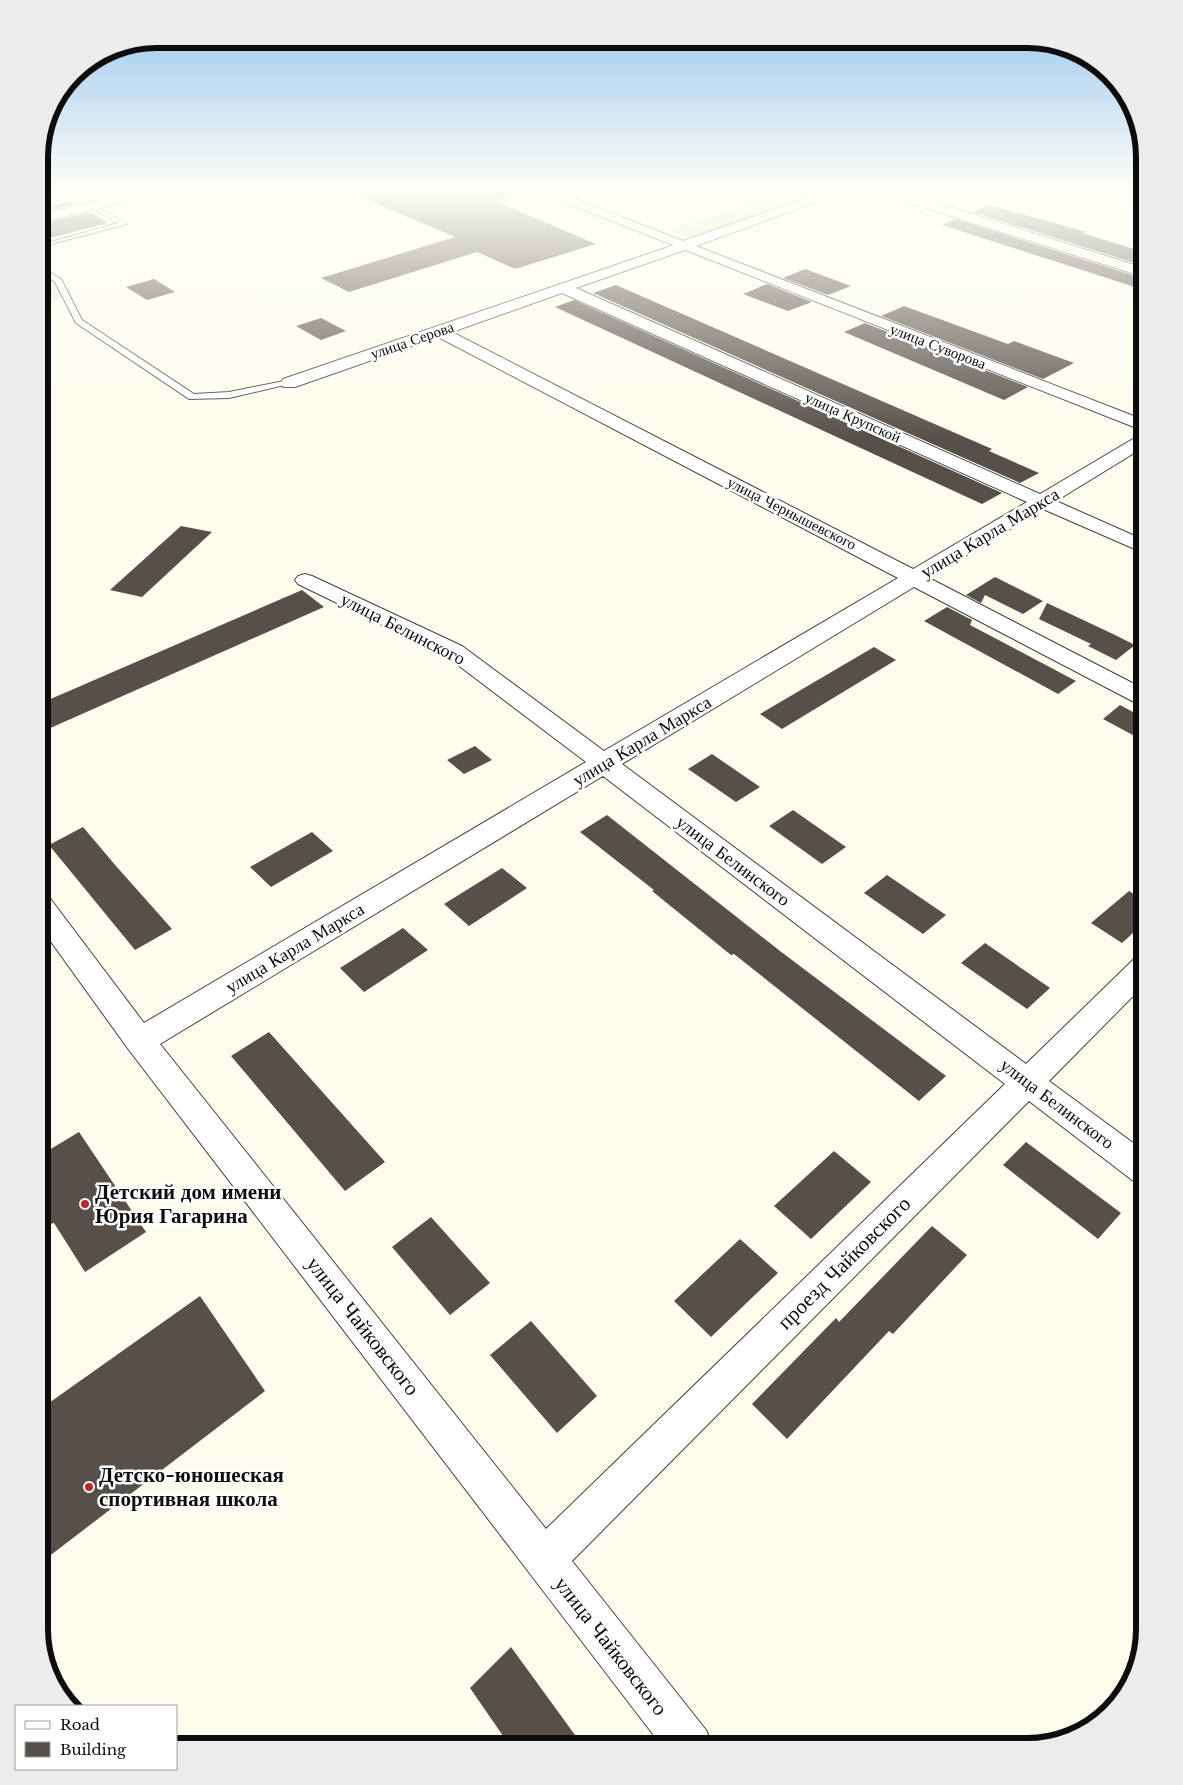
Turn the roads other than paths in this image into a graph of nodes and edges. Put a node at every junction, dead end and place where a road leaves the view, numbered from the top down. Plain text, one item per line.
1 (604, 272) edge
2 (750, 272) edge
3 (48, 274) edge
4 (561, 287) junction
5 (439, 331) junction
6 (289, 383) joint
7 (1136, 423) edge
8 (1136, 445) edge
9 (1042, 502) junction
10 (1136, 543) edge
11 (915, 577) junction
12 (305, 580) dead end
13 (1136, 694) edge
14 (603, 764) junction
15 (48, 916) edge
16 (1136, 975) edge
17 (140, 1041) junction
18 (1027, 1082) junction
19 (1136, 1164) edge
20 (544, 1560) junction
21 (683, 1738) edge

1 - 4 street, улица Серова
2 - 7 street, улица Суворова
3 - 6 lane
4 - 5 street, улица Серова
4 - 9 street, улица Крупской
5 - 6 street, улица Серова
5 - 11 street, улица Чернышевского
8 - 9 street, улица Карла Маркса
9 - 10 street, улица Крупской
9 - 11 street, улица Карла Маркса
11 - 13 street, улица Чернышевского
11 - 14 street, улица Карла Маркса
12 - 14 street, улица Белинского
14 - 17 street, улица Карла Маркса
14 - 18 street, улица Белинского
15 - 17 street, улица Чайковского
16 - 18 street, проезд Чайковского
17 - 20 street, улица Чайковского
18 - 19 street, улица Белинского
18 - 20 street, проезд Чайковского
20 - 21 street, улица Чайковского

